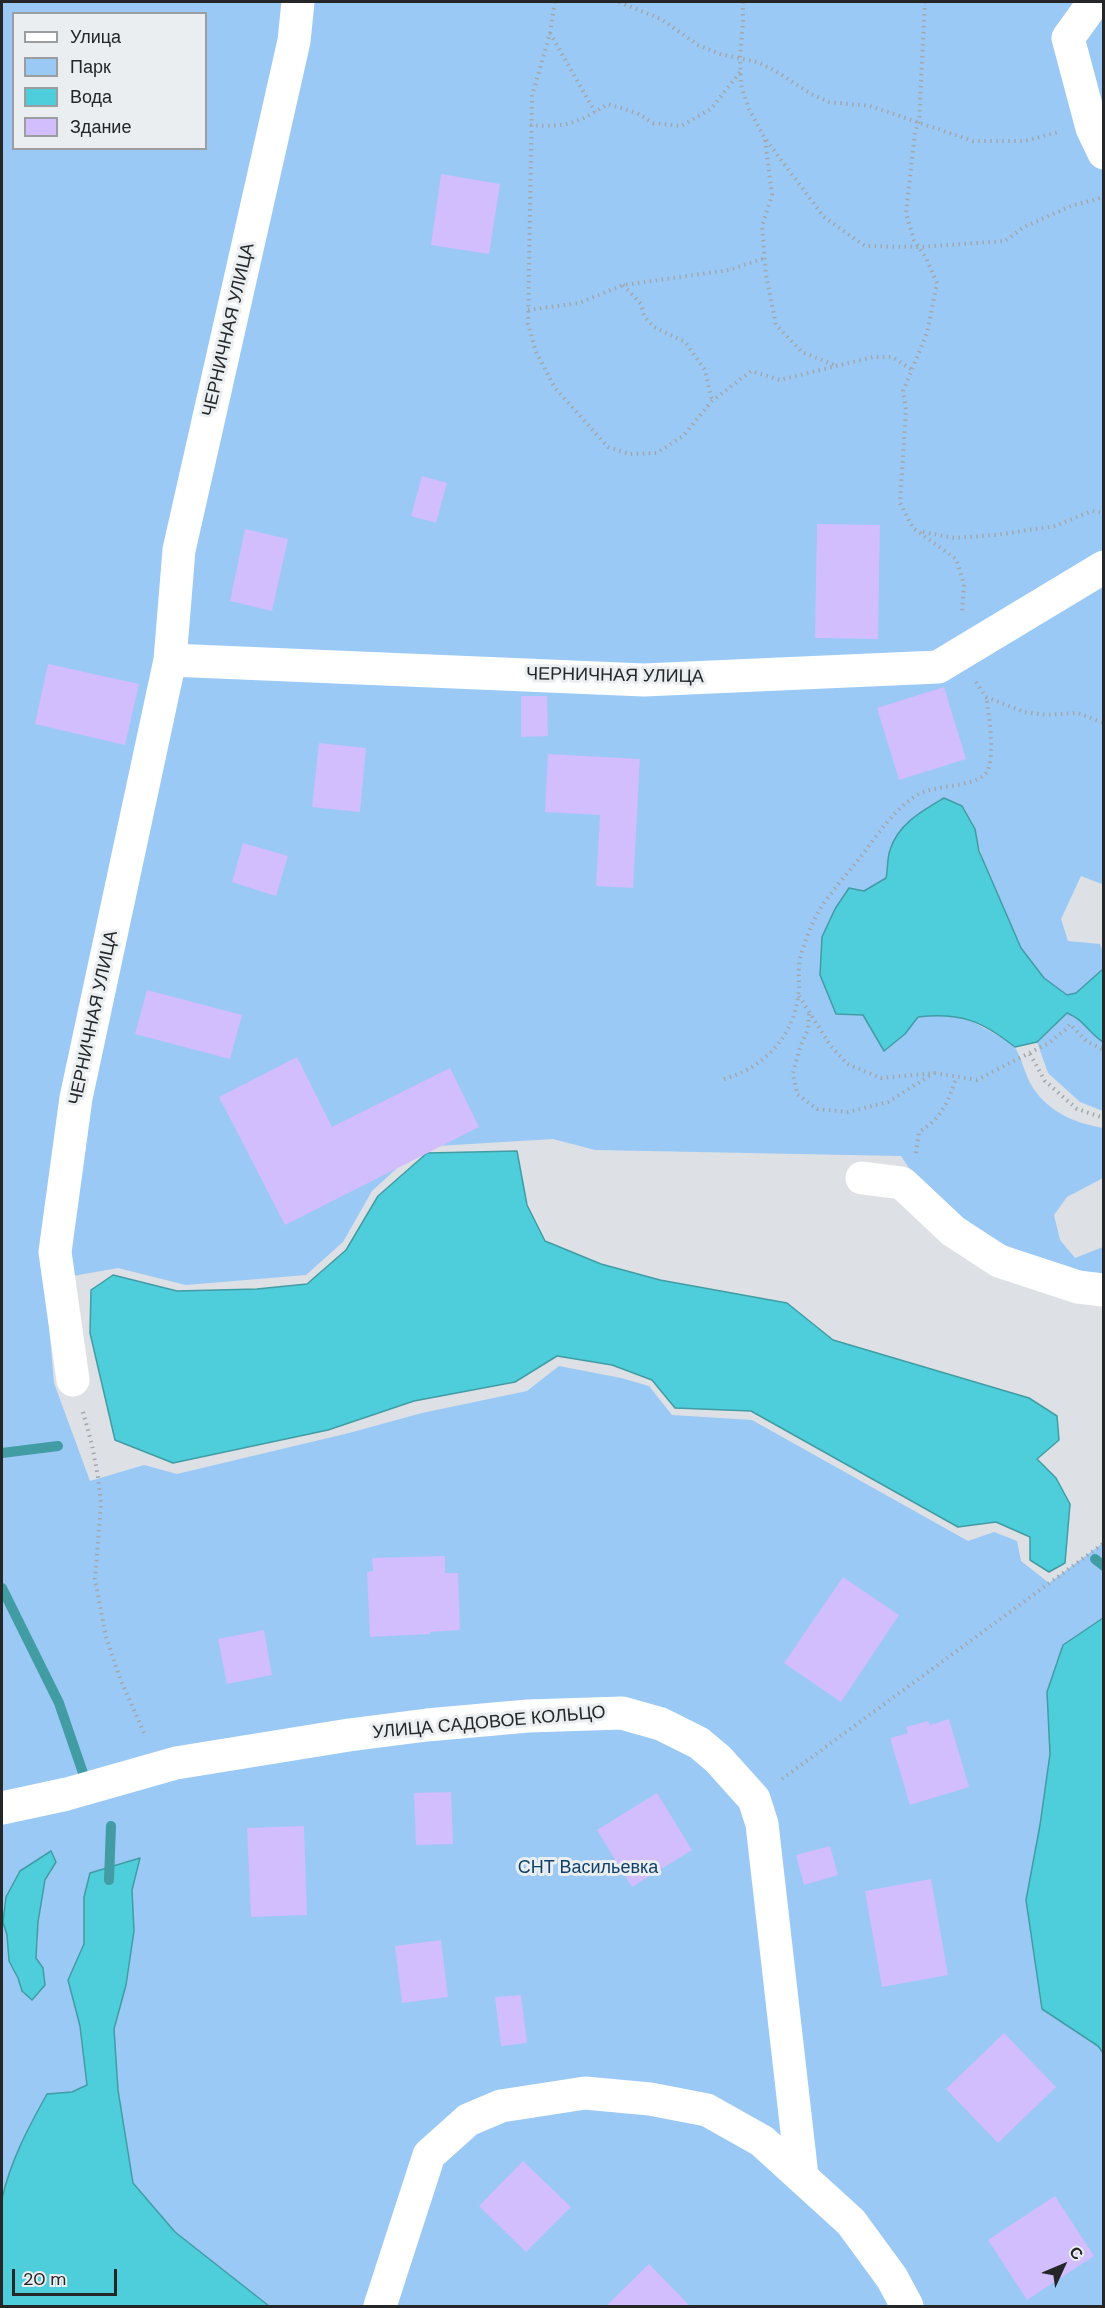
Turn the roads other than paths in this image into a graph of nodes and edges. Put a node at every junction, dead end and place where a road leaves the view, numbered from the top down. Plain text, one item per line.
1 (298, 2) edge
2 (1094, 2) edge
3 (1098, 141) edge
4 (1104, 567) edge
5 (170, 660) junction
6 (862, 1178) dead end
7 (1104, 1290) edge
8 (73, 1380) road end
9 (2, 1808) edge
10 (802, 2176) junction
11 (380, 2307) edge
12 (908, 2307) edge

1 - 5 street, ЧЕРНИЧНАЯ УЛИЦА
2 - 3 street
4 - 5 street, ЧЕРНИЧНАЯ УЛИЦА
5 - 8 street, ЧЕРНИЧНАЯ УЛИЦА
6 - 7 street
9 - 10 street, УЛИЦА САДОВОЕ КОЛЬЦО
10 - 11 street
10 - 12 street

